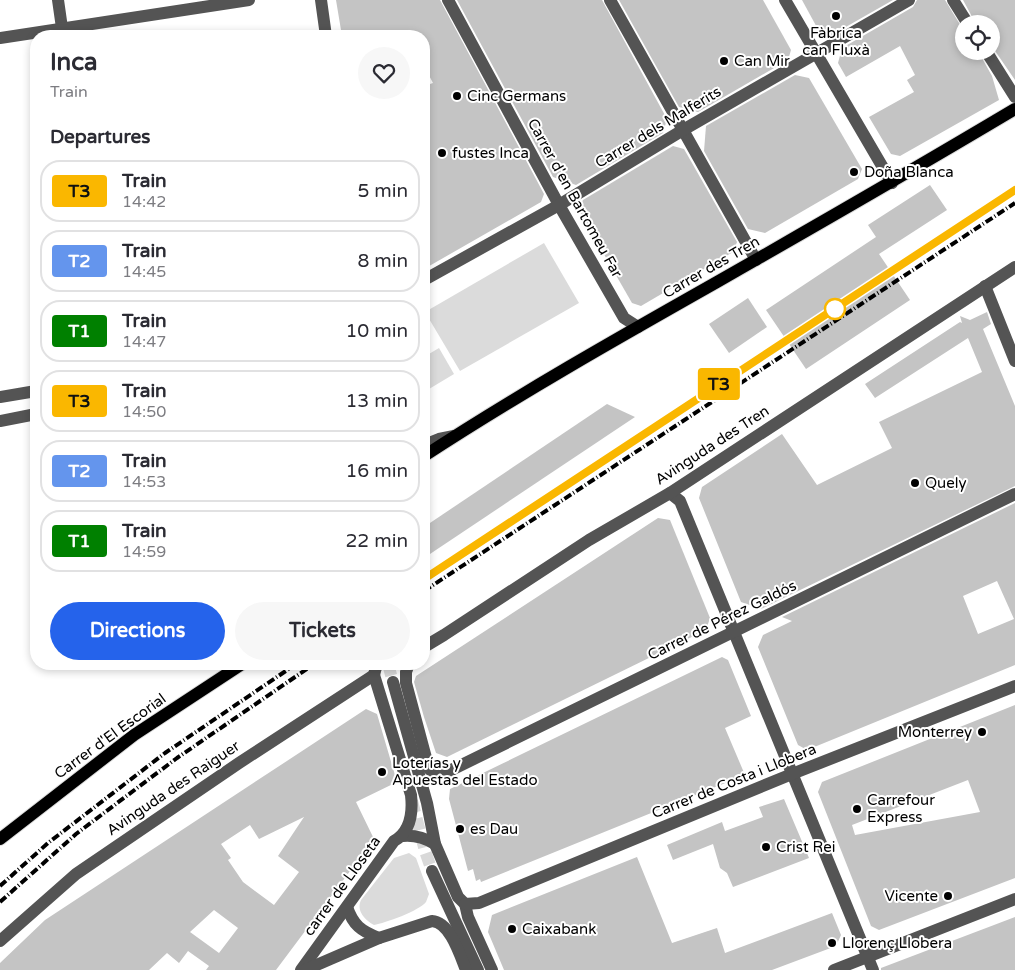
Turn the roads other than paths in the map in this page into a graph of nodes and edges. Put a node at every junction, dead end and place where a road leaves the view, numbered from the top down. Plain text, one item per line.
1 (58, 0) edge
2 (249, 0) edge
3 (321, 0) edge
4 (448, 0) edge
5 (610, 0) edge
6 (785, 0) edge
7 (909, 0) edge
8 (953, 0) edge
9 (962, 15) edge
10 (62, 30) edge
11 (74, 30) edge
12 (325, 30) edge
13 (30, 35) edge
14 (0, 38) edge
15 (816, 54) junction
16 (992, 60) edge
17 (1015, 98) edge
18 (1015, 109) edge
19 (683, 130) junction
20 (892, 183) junction
21 (559, 205) junction
22 (756, 260) junction
23 (1015, 267) edge
24 (430, 277) edge
25 (985, 286) junction
26 (638, 327) junction
27 (1015, 361) edge
28 (30, 392) edge
29 (0, 397) edge
30 (30, 415) edge
31 (0, 421) edge
32 (454, 436) junction
33 (430, 443) edge
34 (430, 452) edge
35 (670, 493) junction
36 (1015, 494) edge
37 (734, 632) junction
38 (430, 643) edge
39 (233, 670) edge
40 (376, 670) edge
41 (377, 670) edge
42 (407, 670) edge
43 (393, 682) tunnel mouth
44 (1015, 686) edge
45 (792, 774) junction
46 (403, 836) junction
47 (0, 839) edge
48 (435, 844) junction
49 (432, 871) tunnel mouth
50 (1015, 899) edge
51 (465, 904) junction
52 (347, 907) junction
53 (379, 938) junction
54 (0, 941) edge
55 (868, 958) junction
56 (303, 970) edge
57 (466, 970) edge
58 (478, 970) edge
59 (492, 970) edge
60 (834, 970) edge
61 (872, 970) edge

1 - 10 street
2 - 11 street
3 - 12 street
4 - 21 street, Carrer d'en Bartomeu Far
5 - 19 street
6 - 15 street
7 - 15 street, Carrer dels Malferits
8 - 9 street
13 - 14 street
15 - 19 street, Carrer dels Malferits
15 - 20 street
16 - 17 street
18 - 20 main road, Carrer des Tren
19 - 21 street, Carrer dels Malferits
19 - 22 street
20 - 22 main road, Carrer des Tren
21 - 24 street, Carrer dels Malferits
21 - 26 street, Carrer d'en Bartomeu Far
22 - 26 main road, Carrer des Tren
23 - 25 street, Avinguda des Tren
25 - 27 street
25 - 35 street, Avinguda des Tren
26 - 32 main road, Carrer des Tren
28 - 29 street
30 - 31 street
32 - 33 street
32 - 34 main road, Carrer des Tren
35 - 37 street
35 - 38 street, Avinguda des Tren
36 - 37 street, Carrer de Pérez Galdós
37 - 42 street, Carrer de Pérez Galdós
37 - 45 street
39 - 47 main road, Carrer d'El Escorial
40 - 54 street, Avinguda des Raiguer
41 - 46 street, carrer de Lloseta
43 - 48 street
44 - 45 street, Carrer de Costa i Llobera
45 - 51 street, Carrer de Costa i Llobera
45 - 55 street
46 - 48 street
46 - 52 street, carrer de Lloseta
48 - 51 street
49 - 58 street
50 - 55 street
51 - 59 street
52 - 53 street
52 - 56 street, carrer de Lloseta
53 - 56 street
53 - 57 street
55 - 60 street
55 - 61 street

